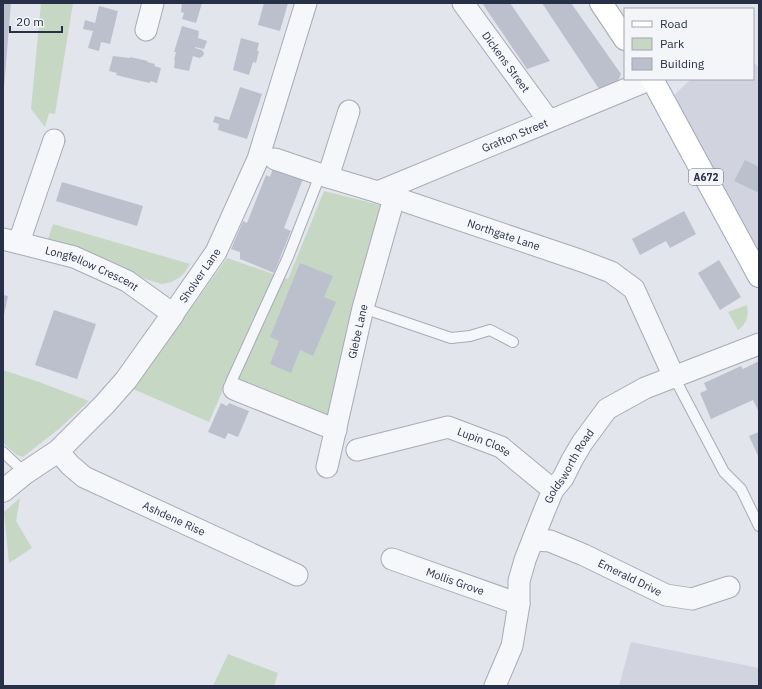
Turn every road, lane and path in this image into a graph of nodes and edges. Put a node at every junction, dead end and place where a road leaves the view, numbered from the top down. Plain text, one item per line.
1 (153, 3) edge
2 (306, 3) edge
3 (464, 3) edge
4 (601, 3) edge
5 (146, 30) dead end
6 (624, 38) edge
7 (649, 80) edge
8 (652, 80) edge
9 (349, 111) dead end
10 (549, 121) junction
11 (54, 140) dead end
12 (276, 159) dead end
13 (324, 176) junction
14 (386, 195) junction
15 (11, 240) edge
16 (759, 276) edge
17 (363, 308) junction
18 (172, 314) junction
19 (513, 342) dead end
20 (759, 344) edge
21 (674, 378) junction
22 (234, 388) joint
23 (336, 430) junction
24 (357, 450) dead end
25 (58, 451) junction
26 (3, 452) edge
27 (327, 467) dead end
28 (25, 473) junction
29 (553, 490) junction
30 (3, 491) edge
31 (759, 526) edge
32 (533, 540) junction
33 (392, 559) dead end
34 (297, 575) dead end
35 (729, 587) dead end
36 (519, 604) junction
37 (495, 686) edge

1 - 5 street
2 - 18 street, Sholver Lane
3 - 10 street, Dickens Street
4 - 6 main road
7 - 10 street, Grafton Street
8 - 16 main road, A672
9 - 13 street
10 - 14 street, Grafton Street
11 - 15 street
12 - 13 street, Northgate Lane
13 - 14 street, Northgate Lane
13 - 22 lane
14 - 17 street, Glebe Lane
14 - 21 street, Northgate Lane
15 - 18 street, Longfellow Crescent
17 - 19 lane
17 - 23 street, Glebe Lane
18 - 25 street, Sholver Lane
20 - 21 street, Goldsworth Road
21 - 29 street, Goldsworth Road
21 - 31 lane
22 - 23 street
23 - 27 street, Glebe Lane
24 - 29 street, Lupin Close
25 - 28 street, Sholver Lane
25 - 34 street, Ashdene Rise
26 - 28 lane
28 - 30 street, Sholver Lane
29 - 32 street, Goldsworth Road
32 - 35 street, Emerald Drive
32 - 36 street, Goldsworth Road
33 - 36 street, Mollis Grove
36 - 37 street, Goldsworth Road

